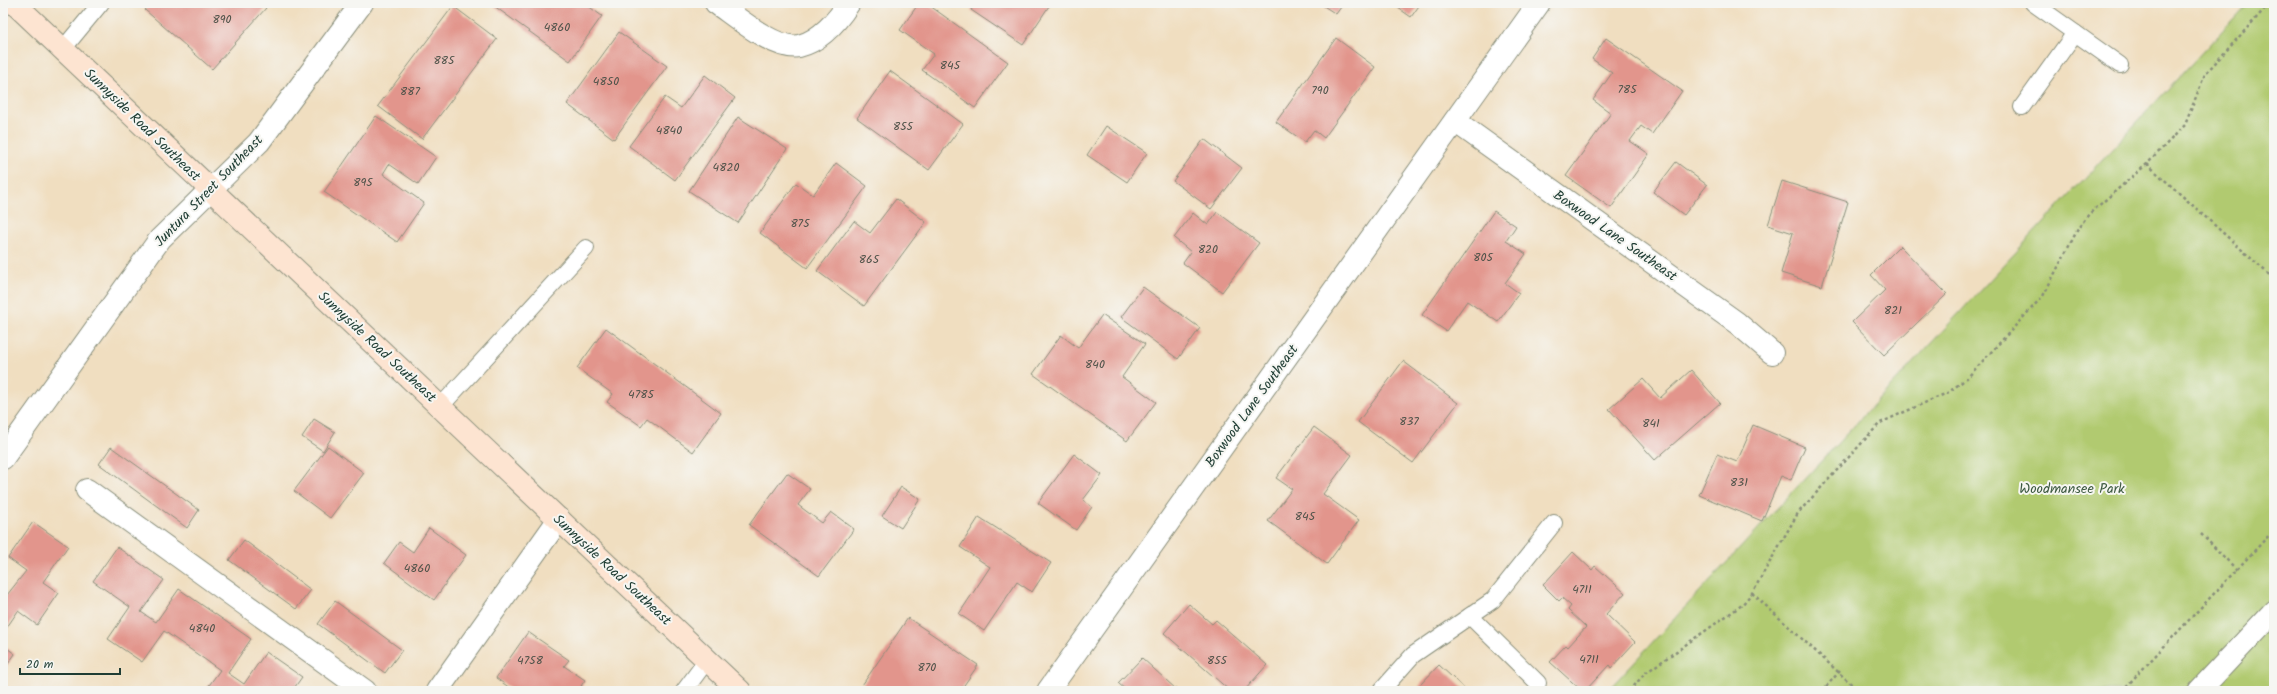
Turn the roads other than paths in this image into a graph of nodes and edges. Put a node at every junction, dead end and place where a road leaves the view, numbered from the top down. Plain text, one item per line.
1 (14, 3) edge
2 (101, 3) edge
3 (362, 3) edge
4 (716, 3) edge
5 (849, 3) edge
6 (1539, 3) edge
7 (2033, 3) edge
8 (2075, 33) junction
9 (63, 49) junction
10 (2120, 65) dead end
11 (2022, 107) dead end
12 (1455, 121) junction
13 (211, 191) junction
14 (586, 248) dead end
15 (1772, 353) dead end
16 (440, 407) junction
17 (3, 458) edge
18 (87, 490) dead end
19 (559, 519) junction
20 (1554, 523) dead end
21 (2274, 611) edge
22 (1470, 616) junction
23 (707, 660) junction
24 (1538, 683) dead end
25 (366, 691) edge
26 (437, 691) edge
27 (684, 691) edge
28 (740, 691) edge
29 (1048, 691) edge
30 (1381, 691) edge
31 (2199, 691) edge

1 - 9 main road, Sunnyside Road Southeast
2 - 9 lane
3 - 13 street, Juntura Street Southeast
4 - 5 street
6 - 12 street, Boxwood Lane Southeast
7 - 8 lane
8 - 10 lane
8 - 11 lane
9 - 13 main road, Sunnyside Road Southeast
12 - 15 street, Boxwood Lane Southeast
12 - 29 street, Boxwood Lane Southeast
13 - 16 main road, Sunnyside Road Southeast
13 - 17 street, Juntura Street Southeast
14 - 16 lane
16 - 19 main road, Sunnyside Road Southeast
18 - 25 street
19 - 23 main road, Sunnyside Road Southeast
19 - 26 street
20 - 22 lane
21 - 31 street
22 - 24 lane
22 - 30 lane
23 - 27 lane
23 - 28 main road, Sunnyside Road Southeast

